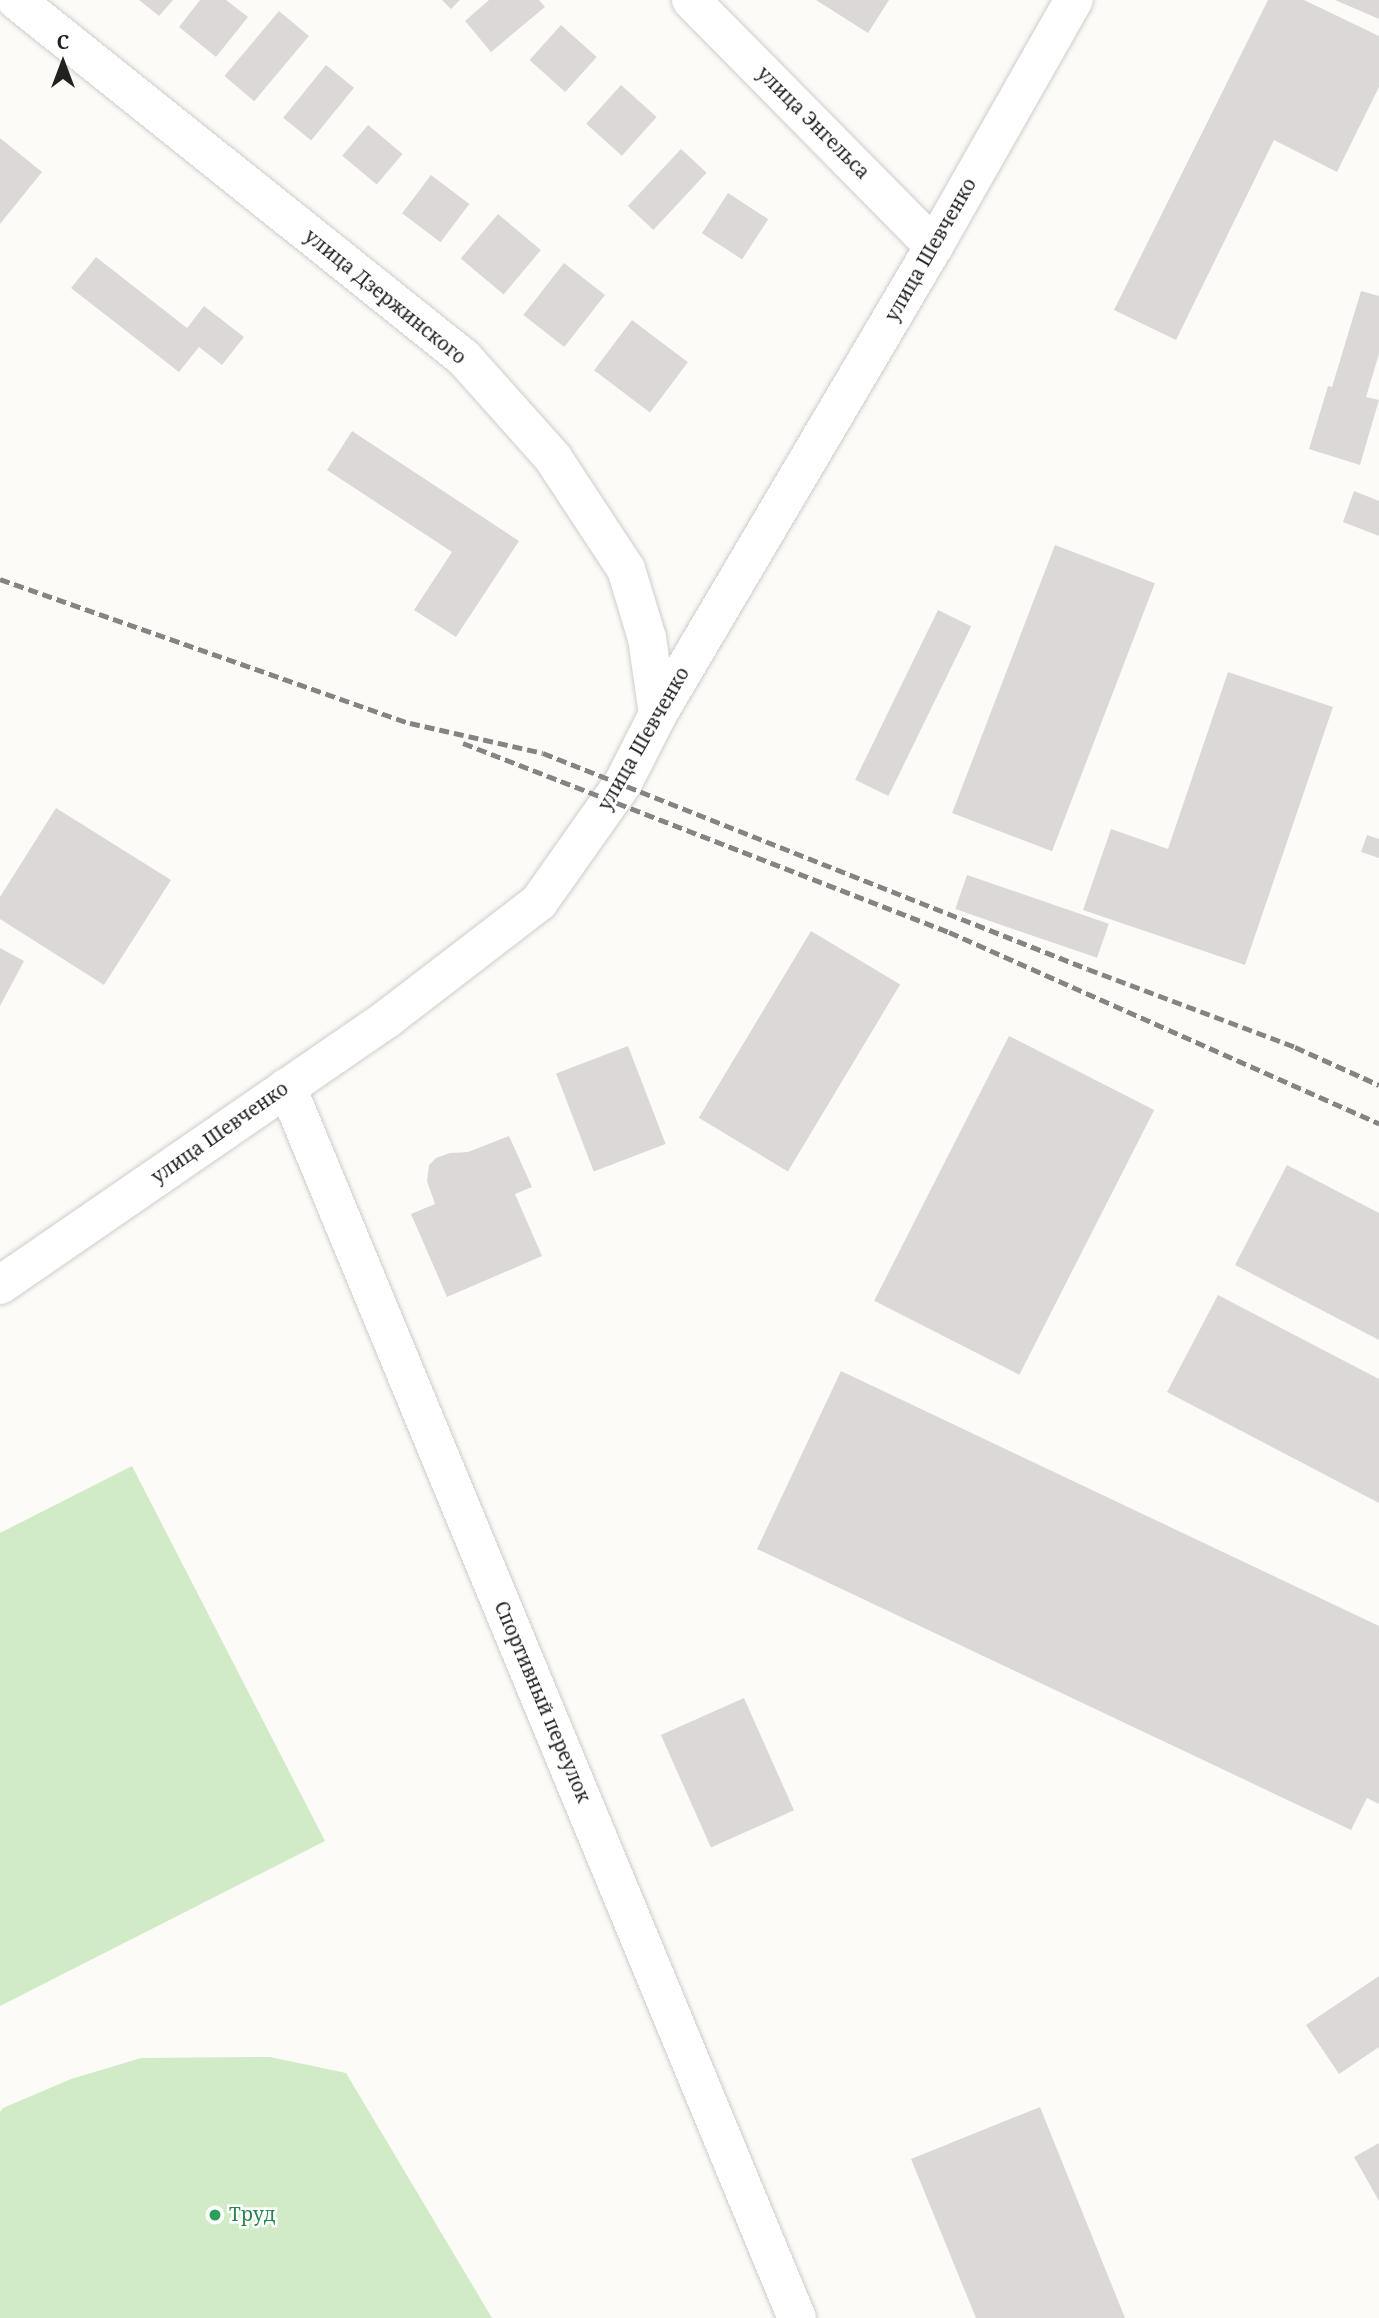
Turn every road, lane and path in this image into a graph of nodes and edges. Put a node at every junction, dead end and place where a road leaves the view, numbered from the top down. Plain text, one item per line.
1 (16, 0) edge
2 (691, 0) edge
3 (1074, 0) edge
4 (934, 246) junction
5 (658, 714) junction
6 (287, 1087) junction
7 (0, 1285) edge
8 (797, 2318) edge

1 - 5 street, улица Дзержинского
2 - 4 street, улица Энгельса
3 - 4 street, улица Шевченко
4 - 5 street, улица Шевченко
5 - 6 street, улица Шевченко
6 - 7 street, улица Шевченко
6 - 8 street, Спортивный переулок

